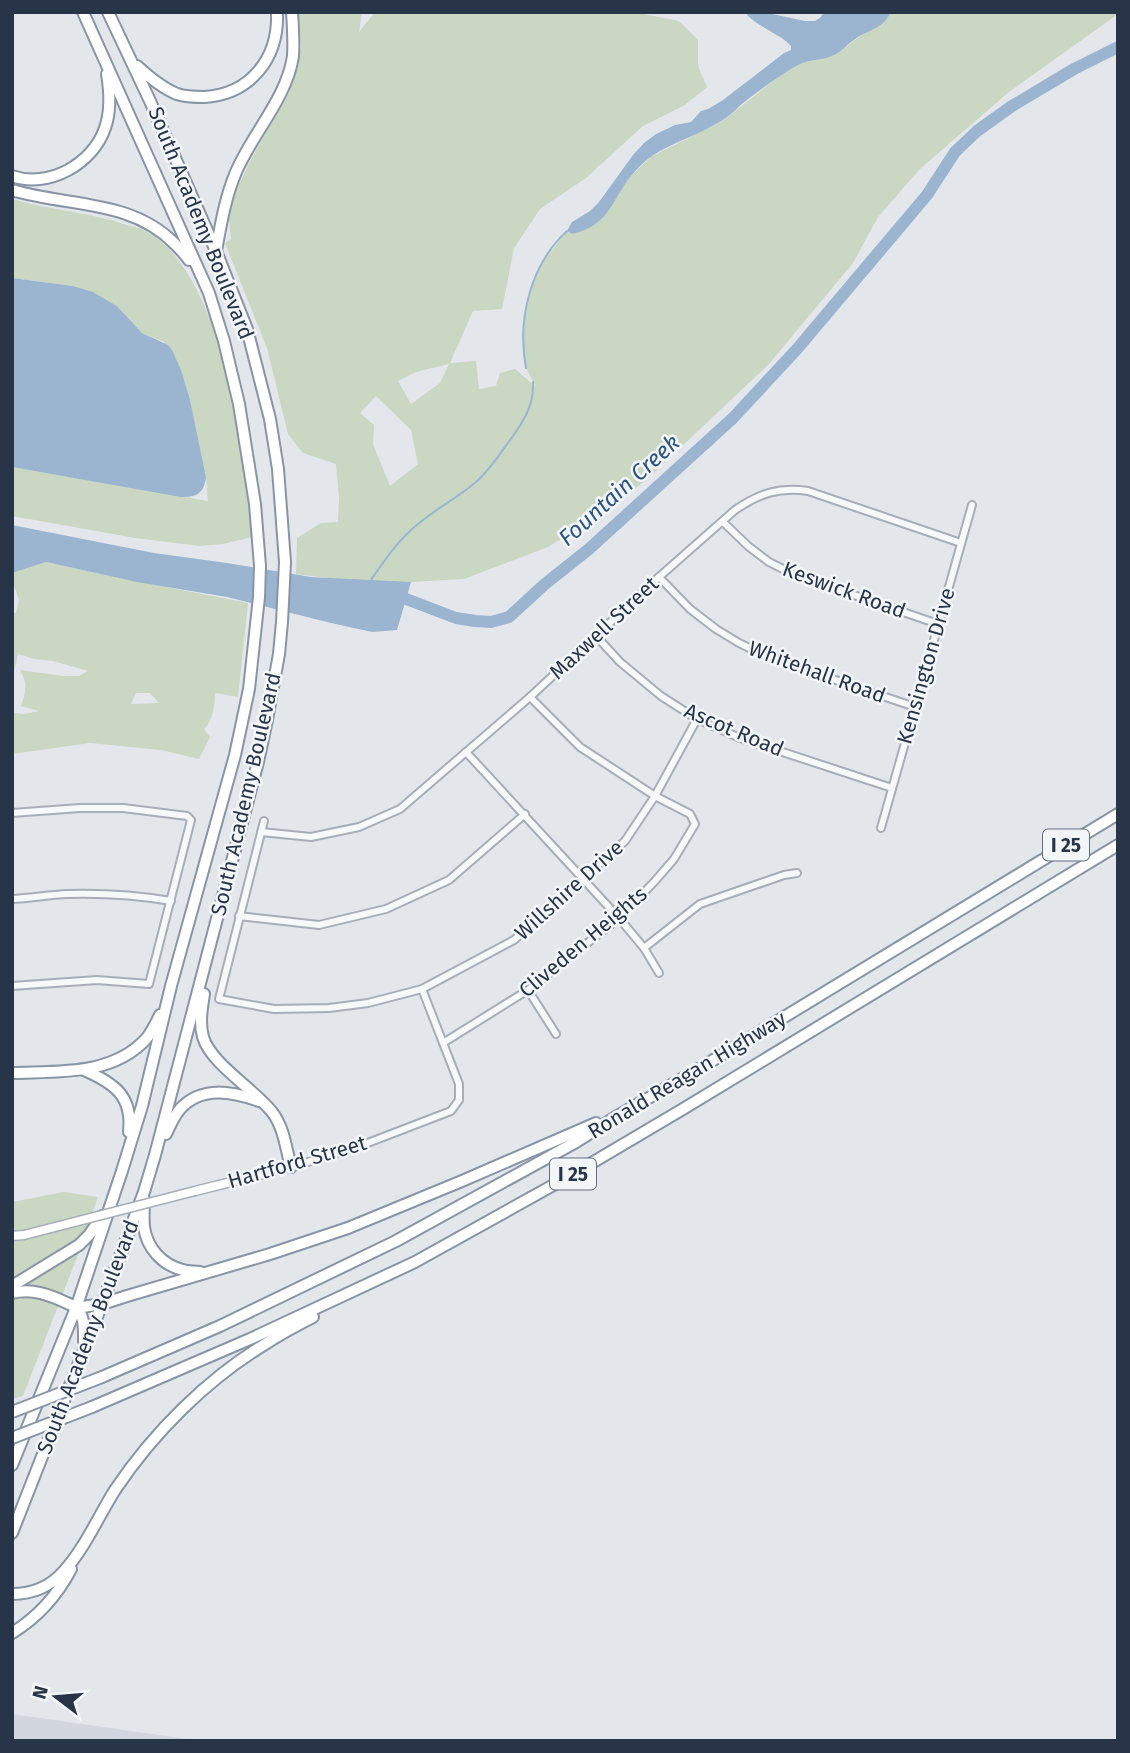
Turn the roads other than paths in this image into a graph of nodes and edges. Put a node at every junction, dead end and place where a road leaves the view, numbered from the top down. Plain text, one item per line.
1 (83, 12) edge
2 (108, 12) edge
3 (277, 12) edge
4 (292, 12) edge
5 (105, 58) junction
6 (132, 62) junction
7 (12, 176) edge
8 (12, 190) edge
9 (216, 251) junction
10 (209, 293) junction
11 (972, 505) dead end
12 (723, 522) junction
13 (961, 543) junction
14 (659, 577) junction
15 (938, 624) junction
16 (596, 636) junction
17 (530, 696) junction
18 (915, 708) junction
19 (697, 719) junction
20 (466, 752) junction
21 (892, 788) junction
22 (655, 796) junction
23 (12, 813) edge
24 (525, 814) junction
25 (1118, 814) edge
26 (264, 821) dead end
27 (881, 828) dead end
28 (261, 832) junction
29 (1118, 845) edge
30 (797, 873) dead end
31 (583, 880) junction
32 (12, 900) edge
33 (171, 901) junction
34 (239, 916) junction
35 (619, 918) junction
36 (644, 948) junction
37 (208, 956) junction
38 (659, 973) dead end
39 (12, 986) edge
40 (171, 986) junction
41 (422, 989) junction
42 (528, 990) junction
43 (556, 1034) dead end
44 (443, 1044) junction
45 (84, 1070) junction
46 (12, 1073) edge
47 (263, 1102) junction
48 (619, 1115) junction
49 (155, 1155) junction
50 (291, 1167) junction
51 (122, 1171) junction
52 (144, 1192) junction
53 (111, 1199) junction
54 (12, 1236) edge
55 (206, 1272) junction
56 (367, 1284) junction
57 (12, 1286) edge
58 (12, 1293) edge
59 (102, 1304) junction
60 (76, 1308) junction
61 (83, 1348) junction
62 (12, 1412) edge
63 (12, 1438) edge
64 (12, 1465) edge
65 (12, 1533) edge
66 (80, 1550) junction
67 (12, 1594) edge
68 (12, 1633) edge

1 - 5 highway, South Academy Boulevard
2 - 6 highway, South Academy Boulevard
3 - 6 highway
4 - 9 highway
5 - 7 highway
5 - 10 highway, South Academy Boulevard
6 - 9 highway, South Academy Boulevard
8 - 10 highway
9 - 37 highway, South Academy Boulevard
10 - 40 highway, South Academy Boulevard
11 - 13 street, Kensington Drive
12 - 13 street, Maxwell Street
12 - 14 street, Maxwell Street
12 - 15 street, Keswick Road
13 - 15 street, Kensington Drive
14 - 16 street, Maxwell Street
14 - 18 street, Whitehall Road
15 - 18 street, Kensington Drive
16 - 17 street, Maxwell Street
16 - 19 street, Ascot Road
17 - 20 street, Maxwell Street
17 - 22 street
18 - 21 street, Kensington Drive
19 - 21 street, Ascot Road
19 - 22 street, Willshire Drive
20 - 24 street
20 - 28 street, Maxwell Street
21 - 27 street, Kensington Drive
22 - 31 street, Willshire Drive
22 - 35 street, Cliveden Heights
23 - 33 street
24 - 31 street
24 - 34 street
25 - 48 highway, Ronald Reagan Highway / I 25
26 - 28 street
28 - 34 street
29 - 56 highway, Ronald Reagan Highway / I 25
30 - 36 street
31 - 35 street
31 - 41 street, Willshire Drive
32 - 33 street
33 - 39 street
34 - 41 street, Willshire Drive
35 - 36 street
35 - 42 street, Cliveden Heights
36 - 38 street
37 - 47 highway
37 - 49 highway, South Academy Boulevard
40 - 45 highway
40 - 51 highway, South Academy Boulevard
41 - 44 street, Hartford Street
42 - 43 street
42 - 44 street, Cliveden Heights
44 - 50 street, Hartford Street
45 - 46 highway
45 - 51 highway
47 - 49 highway
47 - 50 highway
48 - 55 highway
48 - 62 highway, Ronald Reagan Highway / I 25, bridge
49 - 52 highway, South Academy Boulevard
50 - 54 street, Hartford Street, bridge
51 - 53 highway, South Academy Boulevard
52 - 55 highway
52 - 59 highway, South Academy Boulevard
53 - 57 highway
53 - 60 highway, South Academy Boulevard
55 - 59 highway
56 - 63 highway, Ronald Reagan Highway / I 25, bridge
56 - 66 highway
58 - 60 highway
59 - 60 highway
59 - 61 highway, South Academy Boulevard
60 - 61 highway
60 - 64 highway, South Academy Boulevard
61 - 65 highway, South Academy Boulevard
66 - 67 highway
66 - 68 highway

